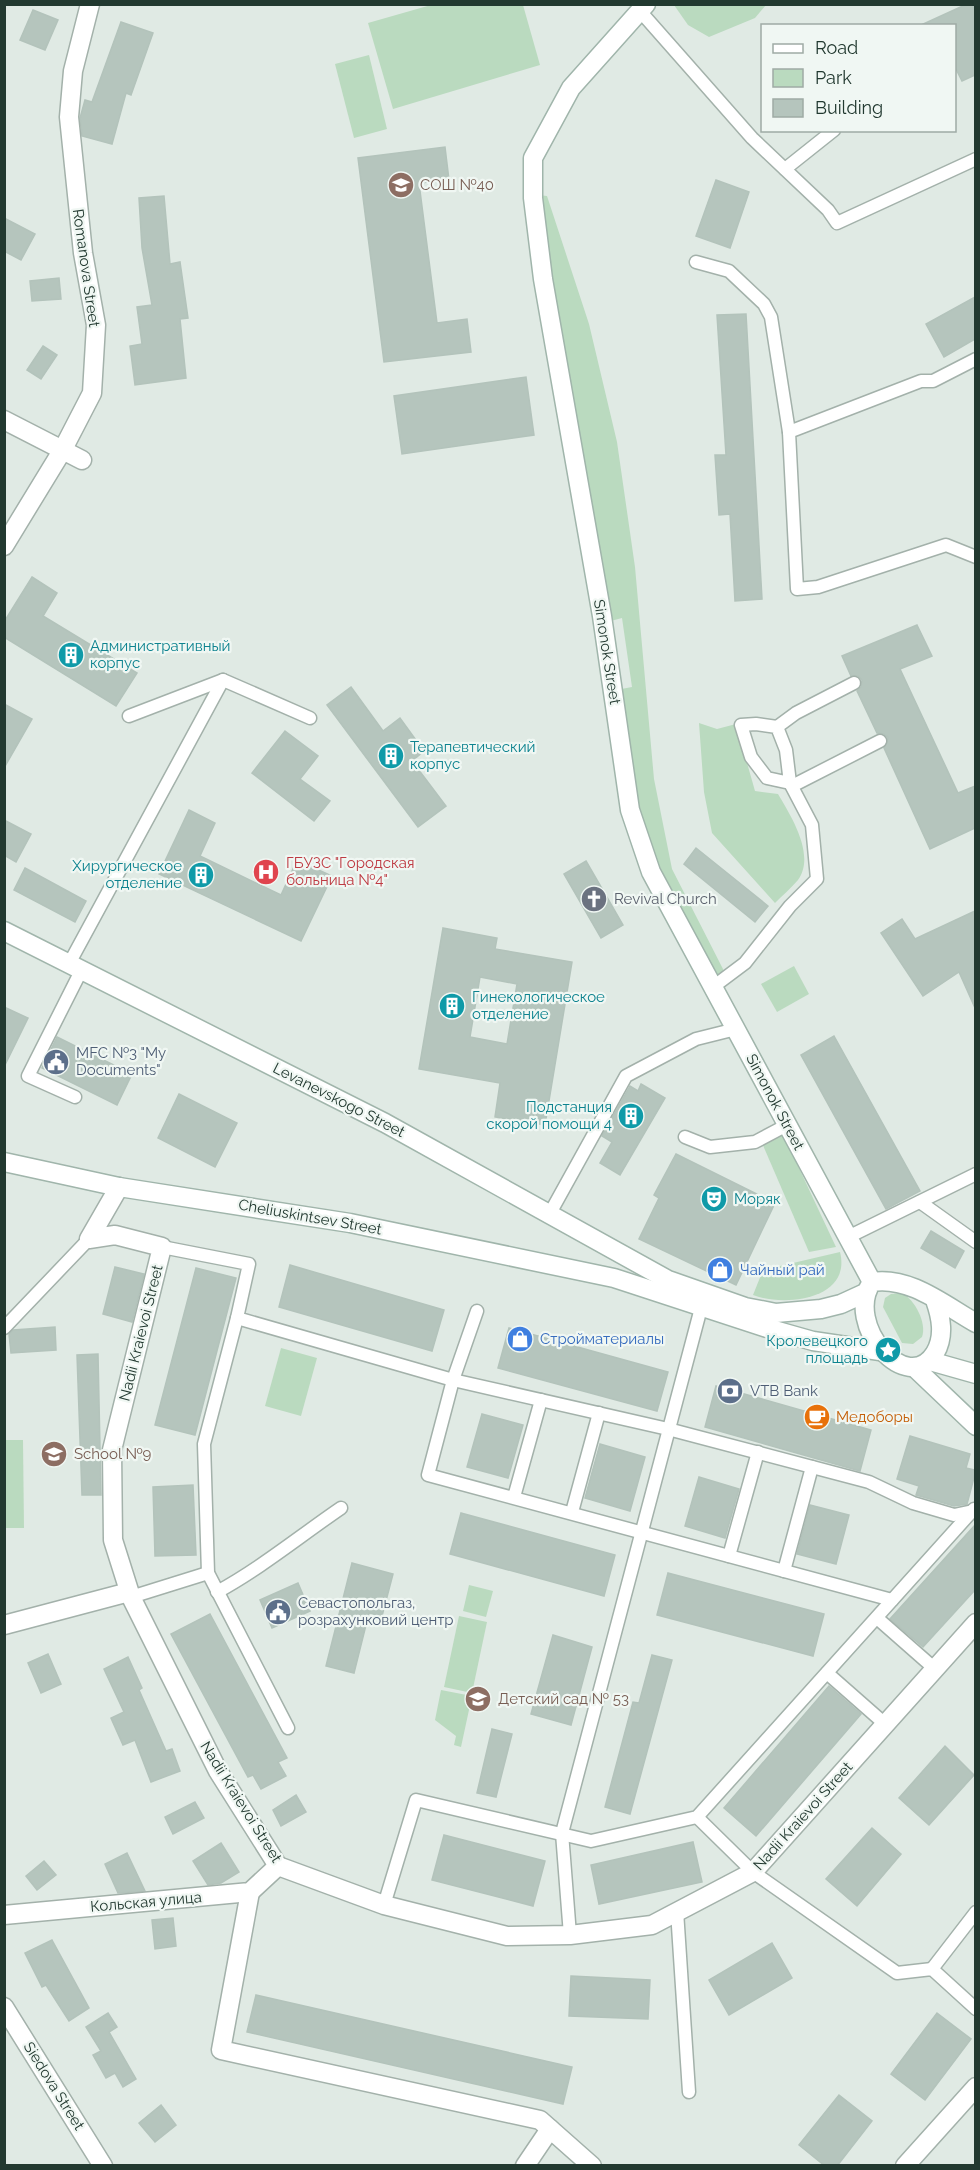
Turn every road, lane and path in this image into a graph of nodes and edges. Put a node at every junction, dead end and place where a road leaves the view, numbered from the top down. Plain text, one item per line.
1 (90, 4) edge
2 (643, 8) edge
3 (831, 132) edge
4 (975, 159) edge
5 (785, 169) junction
6 (696, 262) dead end
7 (975, 359) edge
8 (4, 420) edge
9 (789, 432) junction
10 (62, 451) junction
11 (82, 460) dead end
12 (4, 546) edge
13 (975, 557) edge
14 (223, 680) junction
15 (854, 683) dead end
16 (129, 716) dead end
17 (310, 718) dead end
18 (777, 727) junction
19 (880, 741) dead end
20 (791, 785) junction
21 (4, 931) edge
22 (76, 965) junction
23 (713, 987) junction
24 (736, 1029) junction
25 (75, 1098) dead end
26 (787, 1125) junction
27 (684, 1137) dead end
28 (4, 1162) edge
29 (975, 1174) edge
30 (119, 1187) junction
31 (920, 1202) junction
32 (549, 1215) junction
33 (846, 1238) junction
34 (89, 1239) junction
35 (975, 1242) edge
36 (162, 1247) junction
37 (622, 1257) junction
38 (614, 1278) junction
39 (868, 1288) junction
40 (934, 1300) junction
41 (701, 1308) junction
42 (477, 1311) dead end
43 (237, 1318) junction
44 (7, 1322) edge
45 (975, 1323) edge
46 (880, 1351) junction
47 (922, 1365) junction
48 (975, 1374) edge
49 (453, 1380) junction
50 (541, 1400) junction
51 (599, 1413) junction
52 (975, 1426) edge
53 (668, 1429) junction
54 (758, 1452) junction
55 (812, 1467) junction
56 (514, 1497) junction
57 (342, 1508) dead end
58 (974, 1510) edge
59 (572, 1512) junction
60 (641, 1531) junction
61 (729, 1556) junction
62 (784, 1571) junction
63 (208, 1573) junction
64 (217, 1592) junction
65 (130, 1595) junction
66 (892, 1600) junction
67 (877, 1618) junction
68 (975, 1623) edge
69 (4, 1625) edge
70 (935, 1669) junction
71 (827, 1673) junction
72 (885, 1724) junction
73 (288, 1728) dead end
74 (697, 1817) junction
75 (562, 1833) junction
76 (278, 1866) junction
77 (753, 1872) junction
78 (250, 1892) junction
79 (384, 1905) junction
80 (677, 1911) junction
81 (975, 1912) edge
82 (4, 1915) edge
83 (570, 1935) junction
84 (932, 1969) junction
85 (4, 2007) edge
86 (975, 2009) edge
87 (975, 2087) edge
88 (689, 2092) dead end
89 (550, 2129) junction
90 (103, 2166) edge
91 (525, 2166) edge
92 (592, 2166) edge
93 (905, 2166) edge

1 - 10 street, Romanova Street
2 - 5 lane
2 - 23 street, Simonok Street
3 - 5 lane
4 - 5 lane
6 - 9 lane
7 - 9 lane
8 - 10 street
9 - 13 lane
10 - 11 street
10 - 12 street, Romanova Street
14 - 16 lane
14 - 17 lane
14 - 22 lane
15 - 18 lane
18 - 20 lane
18 - 20 lane
19 - 20 lane
20 - 23 lane
21 - 22 street, Levanevskogo Street
22 - 25 lane
22 - 32 street, Levanevskogo Street
23 - 24 street, Simonok Street
24 - 26 street, Simonok Street
24 - 32 lane
26 - 27 lane
26 - 33 street, Simonok Street
28 - 30 street, Cheliuskintsev Street
29 - 31 lane
30 - 34 street
30 - 38 street, Cheliuskintsev Street
31 - 33 lane
31 - 35 lane
32 - 37 street, Levanevskogo Street
33 - 39 street, Simonok Street
34 - 36 street, Nadii Kraievoi Street
34 - 44 lane
36 - 43 lane
36 - 65 street, Nadii Kraievoi Street
37 - 38 street
37 - 39 street, Levanevskogo Street
38 - 41 street, Cheliuskintsev Street
39 - 40 street
39 - 46 street
40 - 45 street
40 - 47 street
41 - 46 street, Cheliuskintsev Street
41 - 53 lane
42 - 49 lane
43 - 49 lane
43 - 63 lane
46 - 47 street
47 - 48 street
47 - 52 street
49 - 50 lane
49 - 56 lane
50 - 51 lane
50 - 56 lane
51 - 53 lane
51 - 59 lane
53 - 54 lane
53 - 60 lane
54 - 55 lane
54 - 61 lane
55 - 58 lane
55 - 62 lane
56 - 59 lane
57 - 64 lane
58 - 66 lane
59 - 60 lane
60 - 61 lane
60 - 75 lane
61 - 62 lane
62 - 66 lane
63 - 64 lane
63 - 65 lane
64 - 73 lane
65 - 69 street
65 - 76 street, Nadii Kraievoi Street
66 - 67 lane
67 - 70 lane
67 - 71 lane
68 - 70 street, Nadii Kraievoi Street
70 - 72 street, Nadii Kraievoi Street
71 - 72 lane
71 - 74 lane
72 - 77 street, Nadii Kraievoi Street
74 - 75 lane
74 - 77 lane
75 - 79 lane
75 - 83 lane
76 - 78 street
76 - 79 street, Nadii Kraievoi Street
77 - 80 street, Nadii Kraievoi Street
77 - 84 lane
78 - 82 street, Кольская улица
78 - 89 street
79 - 83 street, Nadii Kraievoi Street
80 - 83 street, Nadii Kraievoi Street
80 - 88 lane
81 - 84 lane
84 - 86 lane
85 - 90 street, Siedova Street
87 - 93 street
89 - 91 street
89 - 92 street

